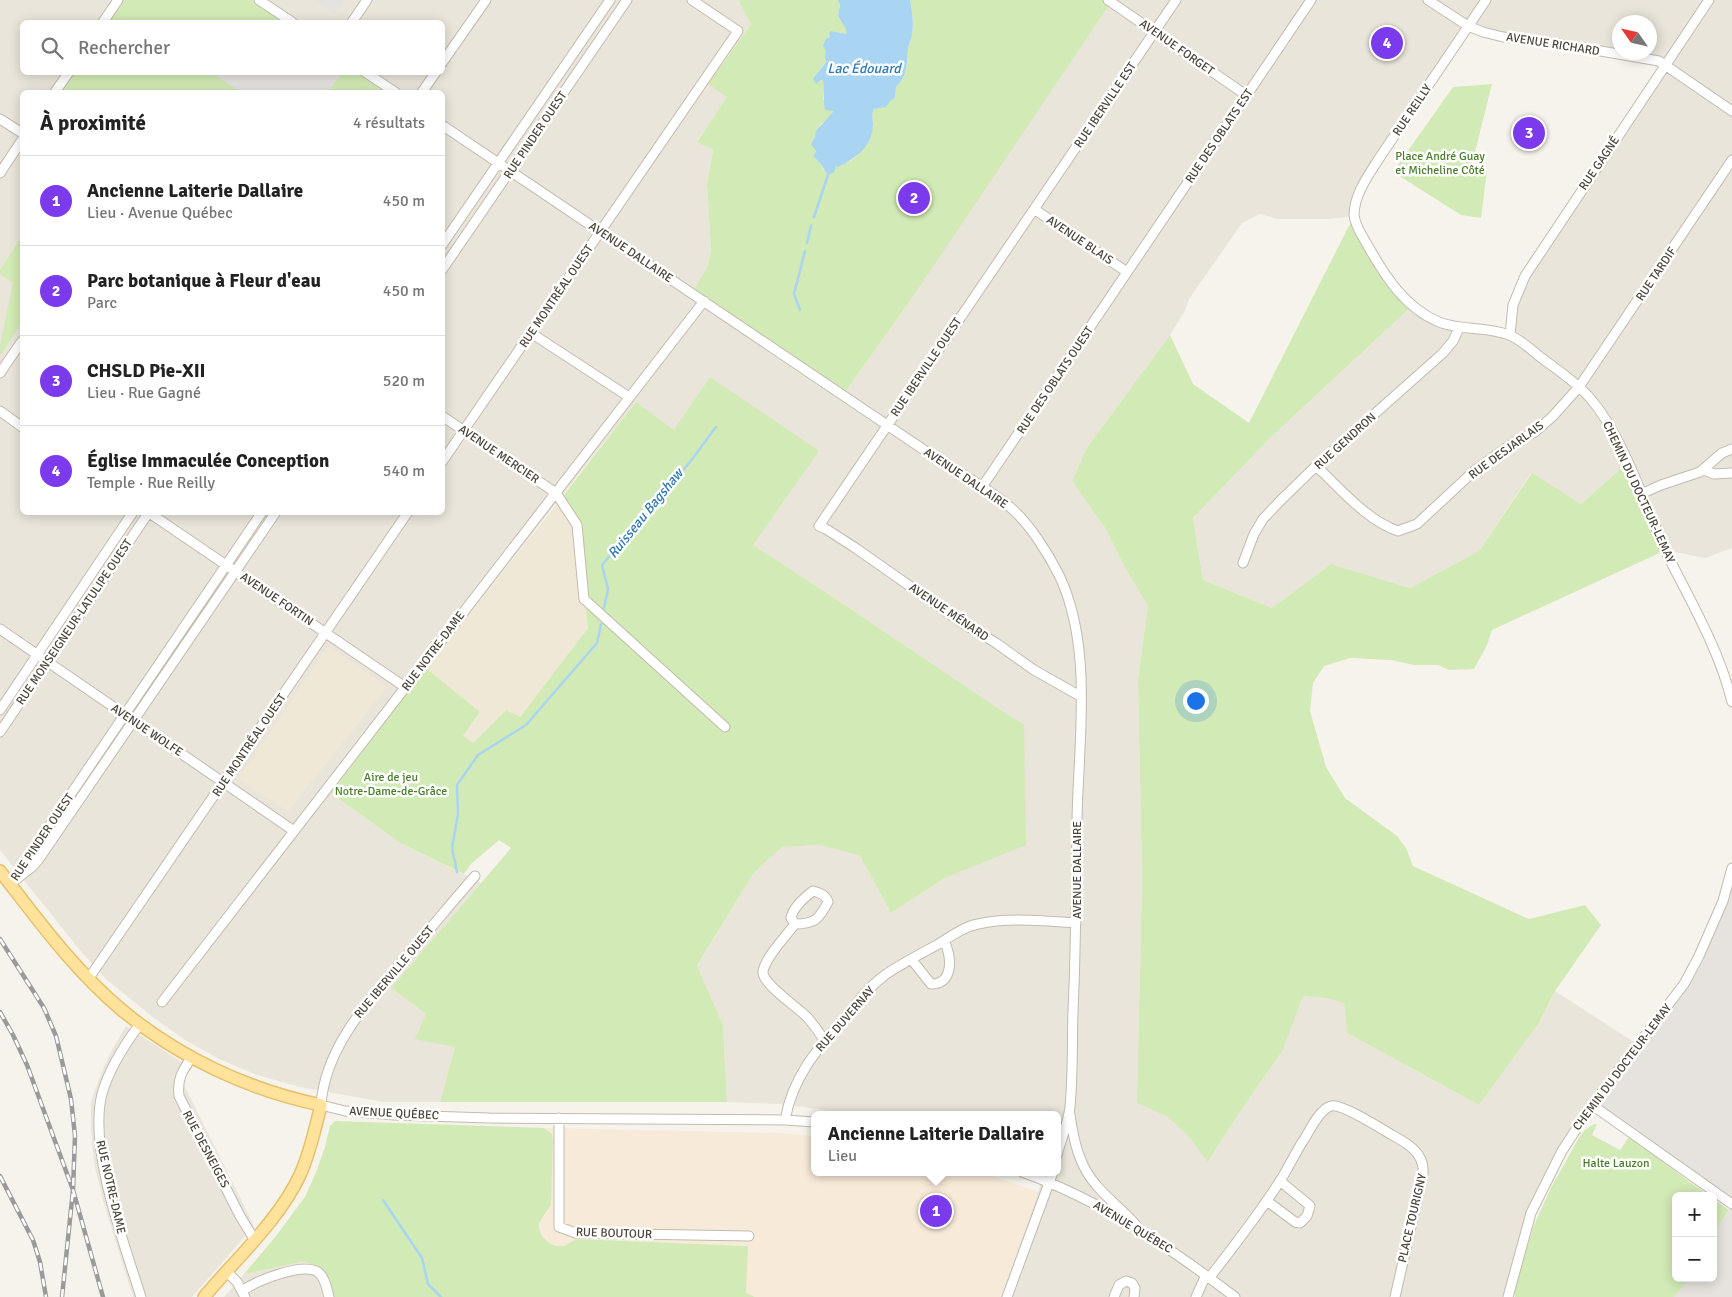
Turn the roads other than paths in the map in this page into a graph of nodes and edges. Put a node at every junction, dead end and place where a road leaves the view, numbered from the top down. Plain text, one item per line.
1 (118, 0) edge
2 (259, 0) edge
3 (368, 0) edge
4 (486, 0) edge
5 (610, 0) edge
6 (627, 0) edge
7 (692, 0) edge
8 (1108, 0) edge
9 (1176, 0) edge
10 (1311, 0) edge
11 (1428, 0) edge
12 (1486, 0) edge
13 (1709, 0) edge
14 (104, 20) edge
15 (289, 20) edge
16 (353, 20) edge
17 (1468, 26) junction
18 (1155, 31) junction
19 (445, 59) edge
20 (1665, 64) junction
21 (67, 75) edge
22 (370, 75) edge
23 (434, 75) edge
24 (56, 90) edge
25 (392, 90) edge
26 (423, 90) edge
27 (1246, 95) junction
28 (1732, 111) edge
29 (0, 119) edge
30 (445, 127) edge
31 (20, 132) edge
32 (20, 143) edge
33 (1732, 160) edge
34 (498, 162) junction
35 (510, 170) junction
36 (0, 173) edge
37 (1034, 209) junction
38 (600, 231) junction
39 (445, 241) edge
40 (445, 266) edge
41 (1127, 272) junction
42 (704, 301) junction
43 (1459, 328) junction
44 (531, 333) junction
45 (1510, 336) junction
46 (20, 344) edge
47 (0, 374) edge
48 (1579, 387) junction
49 (630, 397) junction
50 (0, 411) edge
51 (445, 418) edge
52 (888, 424) junction
53 (20, 426) edge
54 (464, 431) junction
55 (1732, 449) edge
56 (445, 458) edge
57 (1316, 466) junction
58 (1704, 470) junction
59 (1732, 473) edge
60 (982, 487) junction
61 (556, 493) junction
62 (1641, 494) junction
63 (131, 515) edge
64 (147, 515) edge
65 (151, 515) edge
66 (260, 515) edge
67 (274, 515) edge
68 (406, 515) edge
69 (819, 526) joint
70 (1243, 563) dead end
71 (226, 565) junction
72 (236, 572) junction
73 (0, 629) edge
74 (326, 633) junction
75 (37, 655) junction
76 (47, 662) junction
77 (405, 687) junction
78 (1080, 696) junction
79 (1732, 702) edge
80 (0, 710) edge
81 (125, 715) junction
82 (134, 721) junction
83 (726, 727) dead end
84 (0, 732) edge
85 (223, 782) junction
86 (294, 831) junction
87 (1732, 868) edge
88 (0, 871) edge
89 (475, 876) dead end
90 (10, 884) junction
91 (1076, 923) junction
92 (794, 924) dead end
93 (944, 941) junction
94 (912, 960) junction
95 (89, 978) junction
96 (162, 1002) dead end
97 (140, 1024) junction
98 (824, 1040) junction
99 (192, 1057) junction
100 (321, 1105) junction
101 (1592, 1105) junction
102 (1070, 1109) junction
103 (559, 1118) junction
104 (785, 1120) junction
105 (811, 1122) edge
106 (1061, 1141) edge
107 (1033, 1176) edge
108 (1052, 1176) edge
109 (1280, 1181) junction
110 (1050, 1182) junction
111 (1267, 1201) junction
112 (1732, 1204) edge
113 (1139, 1229) junction
114 (749, 1236) dead end
115 (254, 1239) junction
116 (226, 1271) junction
117 (1208, 1276) junction
118 (244, 1294) edge
119 (141, 1297) edge
120 (204, 1297) edge
121 (329, 1297) edge
122 (1007, 1297) edge
123 (1114, 1297) edge
124 (1134, 1297) edge
125 (1196, 1297) edge
126 (1235, 1297) edge
127 (1395, 1297) edge
128 (1508, 1297) edge

1 - 14 street
2 - 15 street
3 - 16 street
4 - 19 street
5 - 34 street, RUE PINDER OUEST
6 - 35 street, RUE PINDER OUEST
7 - 38 street, RUE MONTRÉAL OUEST
8 - 18 street, AVENUE FORGET
9 - 18 street, RUE IBERVILLE EST
10 - 27 street, RUE DES OBLATS EST
11 - 17 street, AVENUE RICHARD
12 - 17 street, RUE REILLY
13 - 20 street, RUE GAGNÉ
17 - 20 street, AVENUE RICHARD
17 - 43 street, RUE REILLY
18 - 27 street, AVENUE FORGET
18 - 37 street, RUE IBERVILLE EST
20 - 28 street, AVENUE RICHARD
20 - 45 street, RUE GAGNÉ
21 - 24 street
22 - 25 street
23 - 26 street
27 - 41 street, RUE DES OBLATS EST
29 - 31 street
30 - 34 street, AVENUE DALLAIRE
32 - 36 street
33 - 48 street, RUE TARDIF
34 - 35 street, AVENUE DALLAIRE
34 - 39 street, RUE PINDER OUEST
35 - 38 street, AVENUE DALLAIRE
35 - 40 street, RUE PINDER OUEST
37 - 41 street, AVENUE BLAIS
37 - 52 street, RUE IBERVILLE OUEST
38 - 42 street, AVENUE DALLAIRE
38 - 44 street, RUE MONTRÉAL OUEST
41 - 60 street, RUE DES OBLATS OUEST
42 - 49 street, RUE NOTRE-DAME
42 - 52 street, AVENUE DALLAIRE
43 - 45 street, CHEMIN DU DOCTEUR-LEMAY
43 - 57 street, RUE GENDRON
44 - 49 street
44 - 54 street, RUE MONTRÉAL OUEST
45 - 48 street, CHEMIN DU DOCTEUR-LEMAY
46 - 47 street
48 - 57 street, RUE DESJARLAIS
48 - 62 street, CHEMIN DU DOCTEUR-LEMAY
49 - 61 street, RUE NOTRE-DAME
50 - 53 street
51 - 54 street, AVENUE MERCIER
52 - 60 street, AVENUE DALLAIRE
52 - 69 street, RUE IBERVILLE OUEST
54 - 56 street, RUE MONTRÉAL OUEST
54 - 61 street, AVENUE MERCIER
55 - 58 street
57 - 70 street, RUE GENDRON
58 - 59 street
58 - 62 street
60 - 78 street, AVENUE DALLAIRE
61 - 77 street, RUE NOTRE-DAME
61 - 83 street
62 - 79 street, CHEMIN DU DOCTEUR-LEMAY
63 - 75 street, RUE MONSEIGNEUR-LATULIPE OUEST
64 - 76 street, RUE MONSEIGNEUR-LATULIPE OUEST
65 - 71 street, AVENUE FORTIN
66 - 71 street, RUE PINDER OUEST
67 - 72 street, RUE PINDER OUEST
68 - 74 street, RUE MONTRÉAL OUEST
69 - 78 street, AVENUE MÉNARD
71 - 72 street, AVENUE FORTIN
71 - 81 street, RUE PINDER OUEST
72 - 74 street, AVENUE FORTIN
72 - 82 street, RUE PINDER OUEST
73 - 75 street, AVENUE WOLFE
74 - 77 street, AVENUE FORTIN
74 - 85 street, RUE MONTRÉAL OUEST
75 - 76 street, AVENUE WOLFE
75 - 80 street, RUE MONSEIGNEUR-LATULIPE OUEST
76 - 81 street, AVENUE WOLFE
76 - 84 street, RUE MONSEIGNEUR-LATULIPE OUEST
77 - 86 street, RUE NOTRE-DAME
78 - 91 street, AVENUE DALLAIRE
81 - 82 street, AVENUE WOLFE
81 - 90 street, RUE PINDER OUEST
82 - 85 street, AVENUE WOLFE
82 - 90 street, RUE PINDER OUEST
85 - 86 street, AVENUE WOLFE
85 - 95 street, RUE MONTRÉAL OUEST
86 - 96 street, RUE NOTRE-DAME
87 - 101 street, CHEMIN DU DOCTEUR-LEMAY
88 - 90 main road, AVENUE QUÉBEC
89 - 100 street, RUE IBERVILLE OUEST
90 - 95 main road, AVENUE QUÉBEC
91 - 93 street, RUE DUVERNAY
91 - 102 street, AVENUE DALLAIRE
92 - 98 street
93 - 94 street, RUE DUVERNAY
93 - 94 street
94 - 98 street, RUE DUVERNAY
95 - 97 main road, AVENUE QUÉBEC
97 - 99 main road, AVENUE QUÉBEC
97 - 119 street, RUE NOTRE-DAME
98 - 104 street, RUE DUVERNAY
99 - 100 main road, AVENUE QUÉBEC
99 - 115 street, RUE DESNEIGES
100 - 103 street, AVENUE QUÉBEC
100 - 115 main road
101 - 112 street
101 - 128 street, CHEMIN DU DOCTEUR-LEMAY
102 - 106 street, AVENUE DALLAIRE
102 - 113 street
103 - 104 street, AVENUE QUÉBEC
103 - 114 street, RUE BOUTOUR
104 - 105 street, AVENUE QUÉBEC
107 - 110 street, AVENUE QUÉBEC
108 - 110 street
109 - 111 street, PLACE TOURIGNY
109 - 111 street
109 - 127 street, PLACE TOURIGNY
110 - 113 street, AVENUE QUÉBEC
110 - 122 street
111 - 117 street, PLACE TOURIGNY
113 - 117 street, AVENUE QUÉBEC
115 - 116 main road
116 - 118 street
116 - 120 main road
117 - 125 street, PLACE TOURIGNY
117 - 126 street, AVENUE QUÉBEC
118 - 121 street
123 - 124 street

